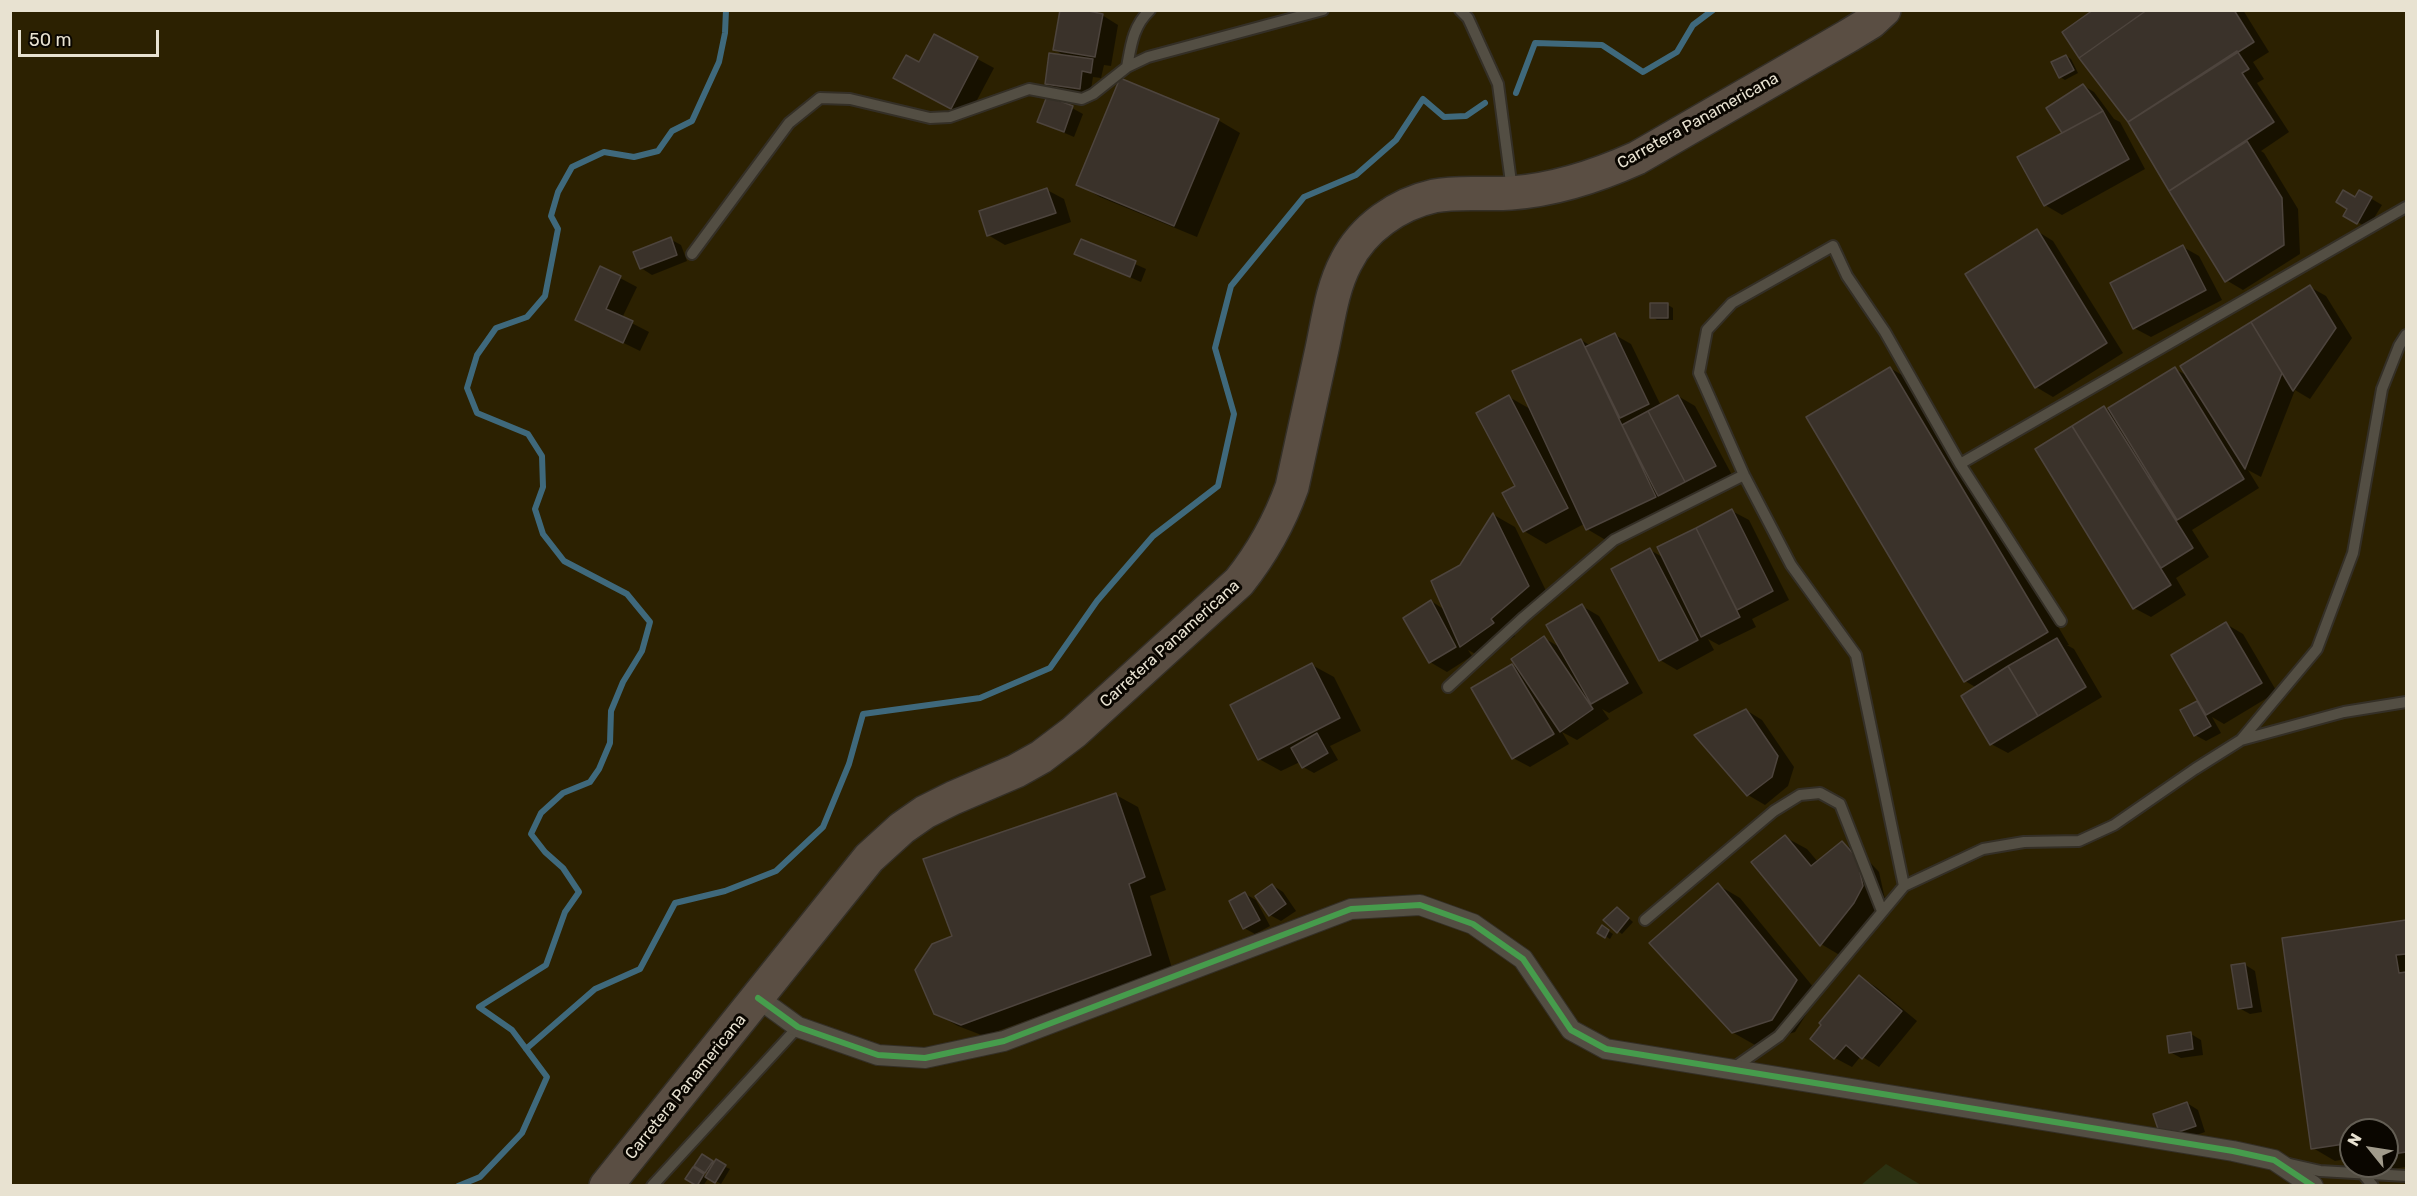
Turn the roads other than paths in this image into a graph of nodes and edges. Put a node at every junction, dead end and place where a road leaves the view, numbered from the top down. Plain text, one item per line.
1 (1150, 10) edge
2 (1323, 10) edge
3 (1460, 10) edge
4 (1884, 10) edge
5 (1127, 67) junction
6 (1513, 193) junction
7 (2406, 207) edge
8 (692, 254) dead end
9 (2406, 335) edge
10 (1960, 464) junction
11 (1744, 475) junction
12 (2061, 621) dead end
13 (1448, 687) dead end
14 (2406, 702) edge
15 (2241, 740) junction
16 (1904, 886) junction
17 (1882, 911) junction
18 (1645, 920) dead end
19 (758, 998) junction
20 (798, 1027) junction
21 (1732, 1069) junction
22 (2274, 1160) junction
23 (2339, 1172) edge
24 (606, 1185) edge
25 (652, 1185) edge
26 (2313, 1185) edge

1 - 5 lane
2 - 5 lane
3 - 6 lane
4 - 6 highway, Carretera Panamericana
5 - 8 lane
6 - 19 highway, Carretera Panamericana
7 - 10 lane
9 - 15 lane
10 - 11 lane
10 - 12 lane
11 - 13 lane
11 - 16 lane
14 - 15 lane
15 - 16 lane
16 - 17 lane
17 - 18 lane
17 - 21 lane
19 - 20 street
19 - 24 highway, Carretera Panamericana
20 - 21 street
20 - 25 lane
21 - 22 street
22 - 23 lane
22 - 26 street

